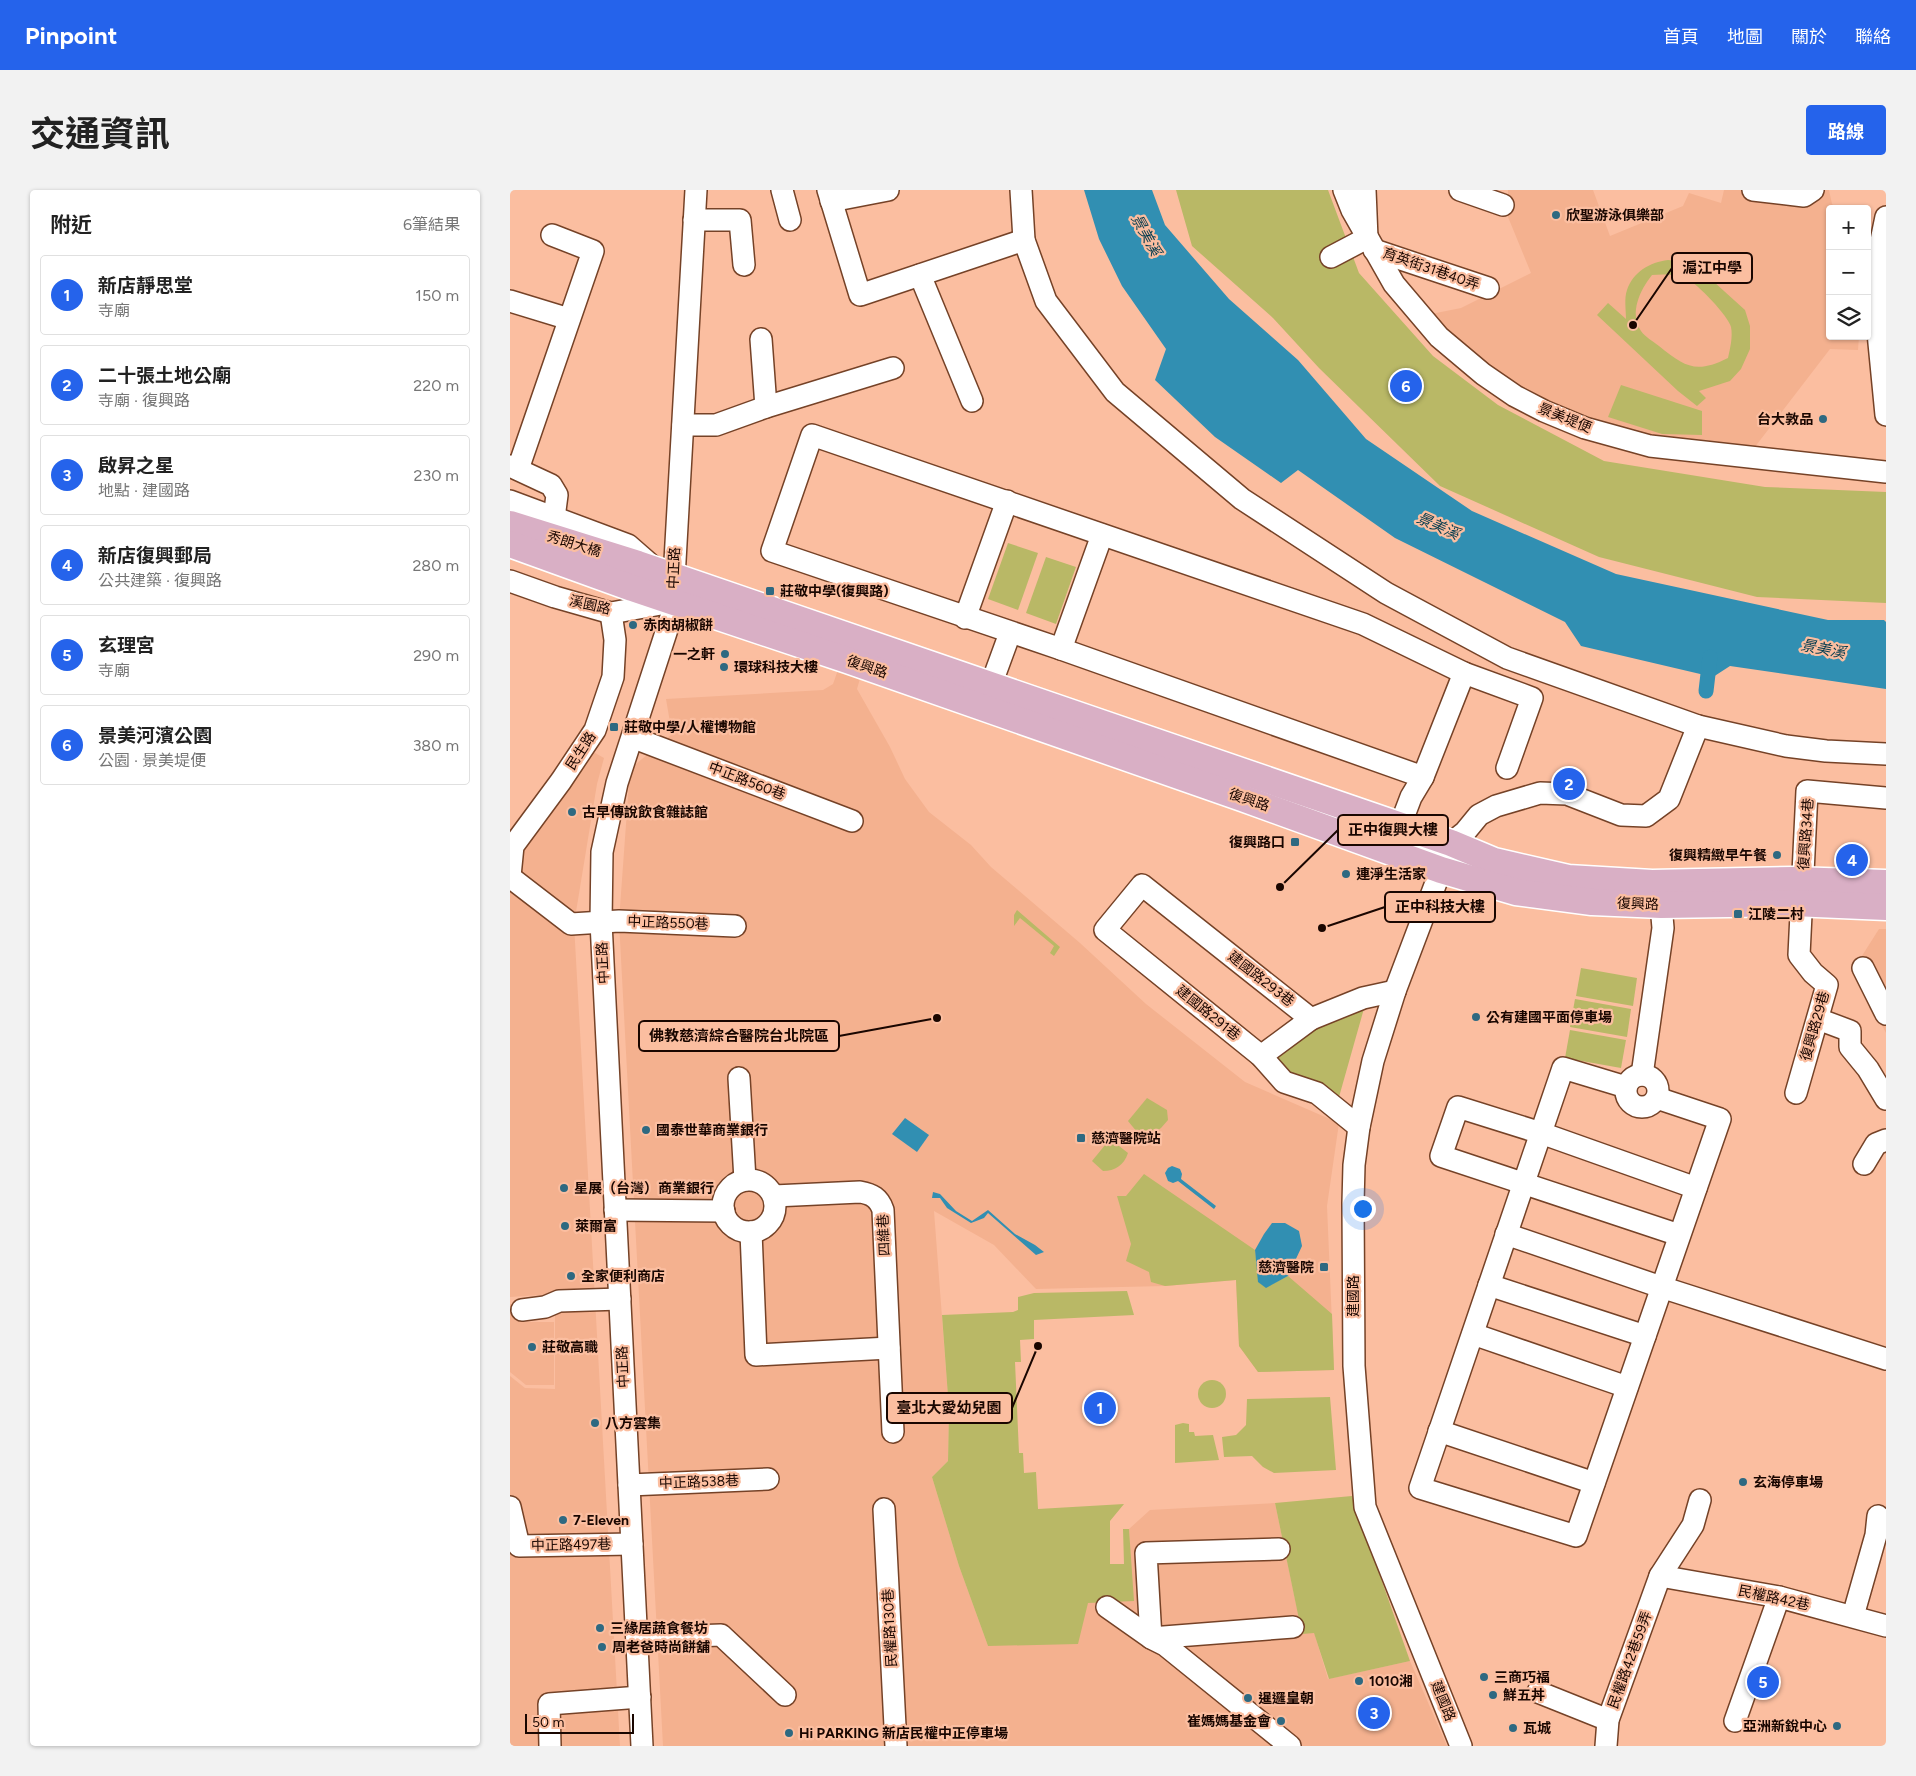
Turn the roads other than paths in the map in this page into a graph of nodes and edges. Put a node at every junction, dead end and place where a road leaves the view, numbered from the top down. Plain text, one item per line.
1 (696, 190) edge
2 (782, 190) edge
3 (888, 190) edge
4 (1021, 190) edge
5 (1344, 190) edge
6 (1365, 190) edge
7 (1460, 190) edge
8 (1753, 190) edge
9 (1813, 190) edge
10 (830, 196) edge
11 (1502, 206) dead end
12 (1886, 217) edge
13 (694, 220) junction
14 (790, 220) dead end
15 (552, 236) dead end
16 (1024, 240) junction
17 (1371, 244) junction
18 (1330, 257) dead end
19 (744, 265) dead end
20 (920, 275) junction
21 (1488, 288) dead end
22 (510, 301) edge
23 (569, 319) junction
24 (761, 339) dead end
25 (894, 368) dead end
26 (972, 401) dead end
27 (766, 407) junction
28 (1886, 415) edge
29 (683, 425) junction
30 (514, 468) edge
31 (1886, 472) edge
32 (510, 500) edge
33 (1008, 501) junction
34 (510, 510) edge
35 (554, 518) junction
36 (510, 524) edge
37 (1102, 535) junction
38 (510, 544) edge
39 (650, 575) junction
40 (510, 581) edge
41 (672, 602) junction
42 (611, 612) junction
43 (965, 618) junction
44 (1010, 633) junction
45 (1061, 649) junction
46 (1464, 673) junction
47 (992, 685) junction
48 (1698, 726) junction
49 (642, 741) dead end
50 (1886, 754) edge
51 (1507, 768) dead end
52 (1423, 777) junction
53 (1879, 798) edge
54 (852, 820) dead end
55 (1400, 826) junction
56 (1452, 843) junction
57 (1441, 870) junction
58 (510, 876) edge
59 (1886, 883) edge
60 (1142, 885) joint
61 (1802, 892) junction
62 (1661, 905) junction
63 (1886, 907) edge
64 (601, 922) junction
65 (735, 926) dead end
66 (1863, 968) dead end
67 (1395, 991) junction
68 (1886, 1014) edge
69 (1311, 1019) junction
70 (1818, 1019) junction
71 (1261, 1056) junction
72 (739, 1078) dead end
73 (1634, 1081) junction
74 (1796, 1094) dead end
75 (1886, 1099) edge
76 (1359, 1127) junction
77 (1541, 1133) junction
78 (1886, 1140) edge
79 (1864, 1164) dead end
80 (745, 1180) junction
81 (1523, 1185) junction
82 (1696, 1188) junction
83 (774, 1196) junction
84 (615, 1210) junction
85 (724, 1211) junction
86 (751, 1232) junction
87 (1506, 1234) junction
88 (1679, 1235) junction
89 (1489, 1285) junction
90 (1662, 1287) junction
91 (620, 1299) junction
92 (522, 1310) dead end
93 (1472, 1334) junction
94 (1645, 1336) junction
95 (889, 1348) junction
96 (1886, 1359) edge
97 (1627, 1387) junction
98 (1439, 1431) junction
99 (893, 1432) dead end
100 (768, 1479) dead end
101 (1594, 1483) junction
102 (629, 1485) junction
103 (1700, 1500) dead end
104 (510, 1507) edge
105 (884, 1509) dead end
106 (1878, 1516) dead end
107 (632, 1544) junction
108 (1279, 1549) dead end
109 (1660, 1576) junction
110 (1779, 1597) junction
111 (1107, 1607) dead end
112 (1853, 1616) junction
113 (1886, 1626) edge
114 (1293, 1627) dead end
115 (637, 1638) junction
116 (1151, 1638) junction
117 (1538, 1692) dead end
118 (785, 1695) dead end
119 (640, 1697) junction
120 (1608, 1720) junction
121 (1735, 1721) dead end
122 (550, 1746) edge
123 (642, 1746) edge
124 (896, 1746) edge
125 (1290, 1746) edge
126 (1461, 1746) edge
127 (1606, 1746) edge

1 - 13 street, 中正路
2 - 14 street
3 - 10 street
4 - 16 street
5 - 17 street, 景美堤便
6 - 17 street
7 - 11 street
8 - 9 street
10 - 20 street
12 - 28 street
13 - 19 street
13 - 29 street, 中正路
15 - 23 street
16 - 20 street
16 - 48 street
17 - 18 street
17 - 21 street, 育英街31巷40弄
17 - 31 street, 景美堤便
20 - 26 street
22 - 23 street
23 - 30 street
24 - 27 street
25 - 27 street
27 - 29 street
29 - 39 street, 中正路
30 - 35 street
32 - 35 street
33 - 37 street
33 - 43 street
33 - 43 street
34 - 39 street
35 - 39 street
36 - 39 main road, 秀朗大橋
37 - 45 street
37 - 46 street
38 - 39 main road, 秀朗大橋
39 - 41 main road, 復興路
39 - 41 street, 中正路
39 - 47 main road, 復興路
40 - 42 street, 溪園路
41 - 42 street, 溪園路
41 - 57 main road, 復興路
41 - 64 street, 中正路
42 - 58 street, 民生路
43 - 44 street
44 - 45 street
44 - 47 street
45 - 52 street
46 - 51 street
46 - 52 street
47 - 55 main road, 復興路
48 - 50 street
48 - 56 street
49 - 54 street, 中正路560巷
52 - 55 street
53 - 61 street, 復興路34巷
55 - 56 main road, 復興路
56 - 57 street, 建國路
56 - 61 main road, 復興路
57 - 62 main road, 復興路
57 - 67 street, 建國路
58 - 64 street, 中正路550巷
59 - 61 main road, 復興路
60 - 69 street, 建國路293巷
60 - 71 street, 建國路291巷
61 - 62 main road, 復興路
61 - 63 main road, 復興路
61 - 70 street, 復興路29巷
62 - 73 street
64 - 65 street, 中正路550巷
64 - 84 street, 中正路
66 - 68 street
67 - 69 street
67 - 76 street, 建國路
69 - 71 street
70 - 74 street, 復興路29巷
70 - 75 street
71 - 76 street, 建國路291巷
72 - 80 street
73 - 77 street
73 - 82 street
76 - 126 street, 建國路
77 - 81 street
77 - 81 street
77 - 82 street
78 - 79 street
80 - 83 street
80 - 85 street
81 - 87 street
81 - 88 street
82 - 88 street
83 - 86 street
83 - 95 street, 四維巷
84 - 85 street
84 - 91 street, 中正路
85 - 86 street
86 - 95 street
87 - 89 street
87 - 90 street
88 - 90 street
89 - 93 street
89 - 94 street
90 - 94 street
90 - 96 street
91 - 92 street
91 - 102 street, 中正路
93 - 97 street
93 - 98 street
94 - 97 street
95 - 99 street, 四維巷
97 - 101 street
98 - 101 street
98 - 101 street
100 - 102 street, 中正路538巷
102 - 107 street, 中正路
103 - 109 street, 民權路42巷59弄
104 - 107 street, 中正路497巷
105 - 124 street, 民權路130巷
106 - 112 street
107 - 115 street, 中正路
108 - 116 street
109 - 110 street, 民權路42巷
109 - 120 street, 民權路42巷59弄
110 - 112 street, 民權路42巷
110 - 121 street
111 - 116 street
112 - 113 street, 民權路42巷
114 - 116 street
115 - 118 street
115 - 119 street, 中正路
116 - 125 street
117 - 120 street
119 - 122 street
119 - 123 street, 中正路
120 - 127 street, 民權路42巷59弄

